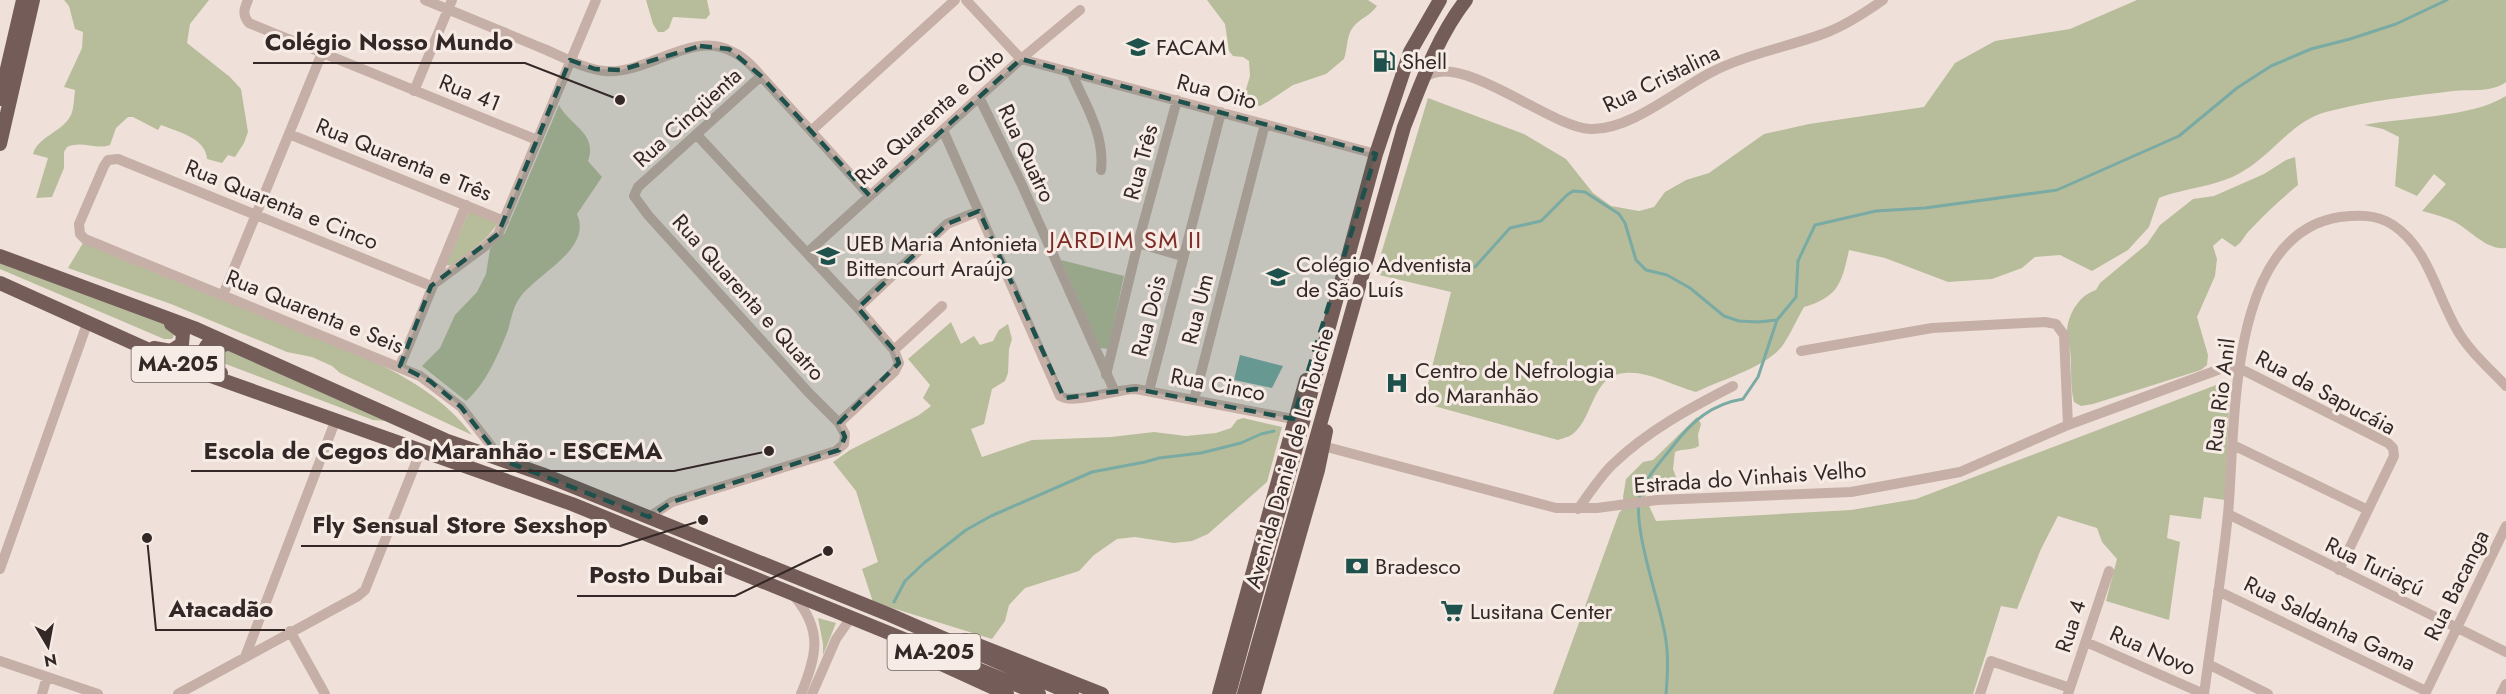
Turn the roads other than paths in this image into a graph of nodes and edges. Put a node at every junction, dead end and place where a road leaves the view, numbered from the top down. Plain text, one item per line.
1 (23, 0) edge
2 (33, 0) edge
3 (248, 0) edge
4 (425, 0) edge
5 (596, 0) edge
6 (955, 0) edge
7 (966, 0) edge
8 (1440, 0) edge
9 (1466, 0) edge
10 (1883, 0) edge
11 (450, 5) edge
12 (1080, 10) dead end
13 (322, 53) junction
14 (1021, 58) junction
15 (570, 60) junction
16 (1071, 72) junction
17 (761, 75) junction
18 (1423, 79) junction
19 (414, 91) junction
20 (979, 97) junction
21 (0, 99) edge
22 (1177, 100) junction
23 (1221, 112) junction
24 (1264, 124) junction
25 (942, 130) junction
26 (811, 131) junction
27 (289, 134) junction
28 (697, 135) junction
29 (537, 140) junction
30 (0, 144) edge
31 (1376, 154) junction
32 (1101, 170) dead end
33 (638, 187) joint
34 (870, 196) junction
35 (466, 205) junction
36 (979, 211) junction
37 (256, 214) junction
38 (504, 221) junction
39 (85, 239) joint
40 (1138, 243) junction
41 (807, 254) junction
42 (0, 256) edge
43 (1182, 256) junction
44 (1340, 282) junction
45 (0, 283) edge
46 (431, 286) junction
47 (223, 296) junction
48 (115, 299) junction
49 (942, 306) dead end
50 (858, 308) junction
51 (88, 321) junction
52 (1343, 346) junction
53 (1801, 351) dead end
54 (896, 354) junction
55 (271, 363) junction
56 (400, 366) junction
57 (2239, 368) junction
58 (1106, 375) junction
59 (1733, 386) dead end
60 (2506, 386) edge
61 (1114, 390) junction
62 (1149, 390) junction
63 (272, 397) junction
64 (1194, 400) junction
65 (336, 419) junction
66 (1293, 419) junction
67 (2068, 425) junction
68 (842, 427) junction
69 (2233, 445) junction
70 (1323, 446) junction
71 (421, 450) junction
72 (502, 460) junction
73 (1578, 509) junction
74 (2368, 510) junction
75 (2228, 514) junction
76 (649, 517) junction
77 (2506, 526) edge
78 (0, 569) edge
79 (2339, 570) junction
80 (2109, 571) dead end
81 (2218, 591) junction
82 (794, 596) junction
83 (890, 615) junction
84 (850, 619) junction
85 (2457, 628) junction
86 (290, 631) junction
87 (2085, 642) junction
88 (2506, 652) edge
89 (245, 657) junction
90 (0, 661) edge
91 (2208, 664) junction
92 (47, 677) junction
93 (2506, 684) edge
94 (2069, 691) edge
95 (2425, 693) edge
96 (42, 694) edge
97 (98, 694) edge
98 (178, 694) edge
99 (325, 694) edge
100 (801, 694) edge
101 (812, 694) edge
102 (1007, 694) edge
103 (1039, 694) edge
104 (1072, 694) edge
105 (1102, 694) edge
106 (1219, 694) edge
107 (1229, 694) edge
108 (1244, 694) edge
109 (1254, 694) edge
110 (1980, 694) edge
111 (2204, 694) edge
112 (2268, 694) edge
113 (2501, 694) edge

1 - 21 main road
2 - 30 main road
3 - 13 street, Rua 41
4 - 11 street
5 - 15 street
6 - 26 street
7 - 14 street
8 - 31 main road, Avenida Daniel de La Touche
9 - 18 main road, Avenida Daniel de La Touche
10 - 18 street, Rua Cristalina
11 - 15 street
11 - 19 street
12 - 14 street, Rua Quarenta e Oito
13 - 19 street, Rua 41
13 - 27 street
14 - 16 street, Rua Oito
14 - 20 street, Rua Quarenta e Oito
15 - 17 street
15 - 29 street
16 - 22 street, Rua Oito
16 - 32 street
17 - 26 street
17 - 28 street, Rua Cinqüenta
18 - 52 main road, Avenida Daniel de La Touche
19 - 29 street, Rua 41
20 - 25 street, Rua Quarenta e Oito
20 - 58 street, Rua Quatro
22 - 23 street, Rua Oito
22 - 40 street, Rua Três
23 - 24 street, Rua Oito
23 - 43 street, Rua Dois
24 - 31 street, Rua Oito
24 - 64 street, Rua Um
25 - 34 street, Rua Quarenta e Oito
25 - 36 street
26 - 34 street
27 - 35 street, Rua Quarenta e Três
27 - 37 street
28 - 33 street, Rua Cinqüenta
28 - 41 street
29 - 38 street
31 - 44 main road, Avenida Daniel de La Touche
33 - 68 street, Rua Quarenta e Quatro
34 - 41 street, Rua Quarenta e Oito
35 - 38 street, Rua Quarenta e Três
35 - 46 street
36 - 50 street
36 - 61 street, Rua Cinco
37 - 39 street, Rua Quarenta e Cinco
37 - 46 street, Rua Quarenta e Cinco
37 - 47 street
38 - 46 street
39 - 47 street, Rua Quarenta e Seis
40 - 43 street
40 - 58 street, Rua Três
41 - 50 street
42 - 48 main road, MA-205
43 - 62 street, Rua Dois
44 - 66 main road
44 - 107 main road, Avenida Daniel de La Touche
45 - 51 main road, MA-205
46 - 56 street
47 - 56 street, Rua Quarenta e Seis
48 - 51 main road
48 - 55 main road, MA-205
49 - 54 street
50 - 54 street
51 - 63 main road, MA-205
51 - 78 street
52 - 70 main road
52 - 108 main road, Avenida Daniel de La Touche
53 - 67 street
54 - 68 street
55 - 63 main road
55 - 72 main road, MA-205
56 - 72 street, Rua Quarenta e Seis
57 - 60 street, Rua Rio Anil
57 - 67 street, Estrada do Vinhais Velho
57 - 69 street, Rua Rio Anil
57 - 74 street, Rua da Sapucáia
58 - 61 street, Rua Quatro
59 - 73 street
61 - 62 street, Rua Cinco
62 - 64 street, Rua Cinco
63 - 65 main road, MA-205
64 - 66 street, Rua Cinco
65 - 71 main road, MA-205
65 - 89 street
66 - 106 main road
67 - 73 street, Estrada do Vinhais Velho
68 - 76 street
69 - 74 street
69 - 75 street, Rua Rio Anil
70 - 73 street, Estrada do Vinhais Velho
70 - 109 main road
71 - 82 main road, MA-205
71 - 86 street
72 - 76 main road, MA-205
74 - 79 street
75 - 79 street, Rua Turiaçú
75 - 81 street, Rua Rio Anil
76 - 83 main road, MA-205
77 - 85 street, Rua Bacanga
79 - 85 street, Rua Turiaçú
80 - 87 street, Rua 4
81 - 91 street, Rua Rio Anil
81 - 95 street, Rua Saldanha Gama
82 - 84 main road, MA-205
82 - 100 street
83 - 104 main road, MA-205
83 - 105 main road
84 - 101 street
84 - 102 main road
84 - 103 main road, MA-205
85 - 88 street, Rua Turiaçú
85 - 95 street, Rua Bacanga
86 - 89 street
86 - 99 street
87 - 94 street, Rua 4
87 - 111 street, Rua Novo
89 - 98 street
90 - 92 street
91 - 111 street, Rua Rio Anil
91 - 112 street
92 - 96 street
92 - 97 street
93 - 113 street
94 - 110 street

